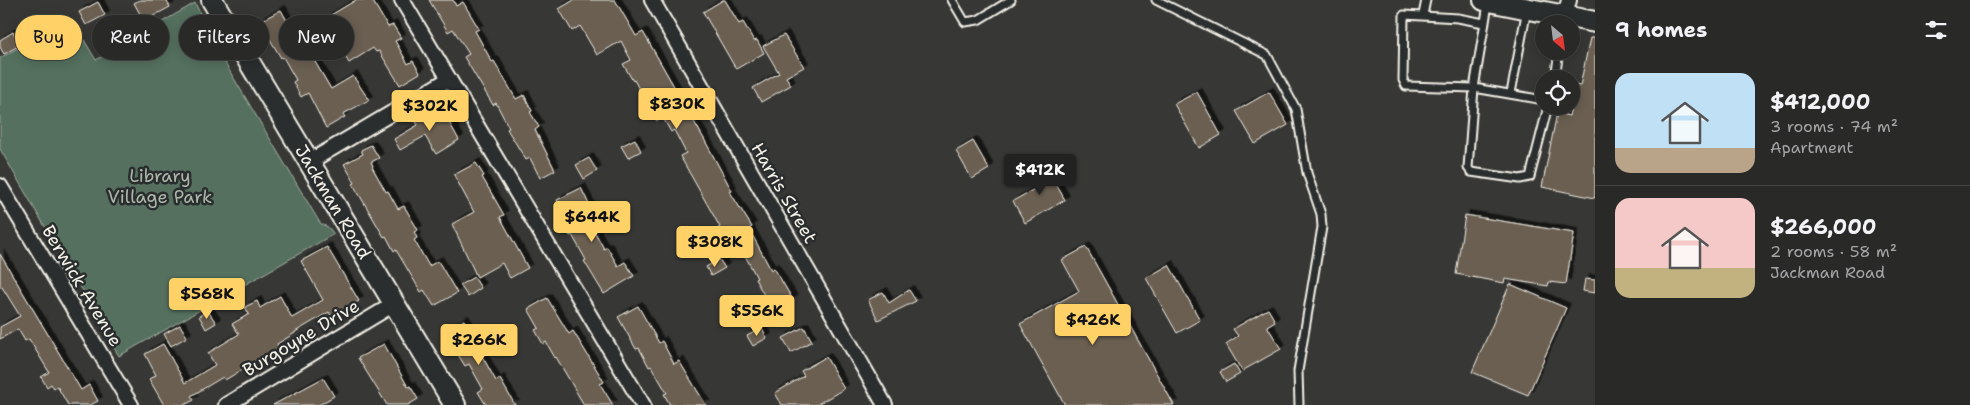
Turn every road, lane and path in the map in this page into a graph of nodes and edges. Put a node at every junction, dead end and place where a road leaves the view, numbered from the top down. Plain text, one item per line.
1 (212, 0) edge
2 (402, 0) edge
3 (652, 0) edge
4 (952, 0) edge
5 (1011, 0) edge
6 (1156, 0) edge
7 (1426, 0) edge
8 (1486, 0) edge
9 (1527, 9) junction
10 (1566, 13) edge
11 (1423, 15) junction
12 (1595, 22) edge
13 (1484, 23) junction
14 (449, 79) junction
15 (1474, 88) junction
16 (1511, 94) junction
17 (1535, 98) edge
18 (1546, 115) edge
19 (309, 162) junction
20 (0, 186) edge
21 (394, 304) junction
22 (131, 405) edge
23 (226, 405) edge
24 (455, 405) edge
25 (643, 405) edge
26 (885, 405) edge
27 (1299, 405) edge

1 - 19 street, Jackman Road
2 - 14 street
3 - 26 street, Harris Street
4 - 5 lane
6 - 27 lane
7 - 11 lane
8 - 9 street
8 - 13 lane
9 - 10 street
9 - 16 lane
10 - 12 street
11 - 13 lane
11 - 15 lane
13 - 15 lane
14 - 19 street
14 - 25 street
15 - 16 lane
15 - 18 lane
16 - 17 lane
19 - 21 street, Jackman Road
20 - 22 street, Berwick Avenue
21 - 23 street, Burgoyne Drive
21 - 24 street, Jackman Road

